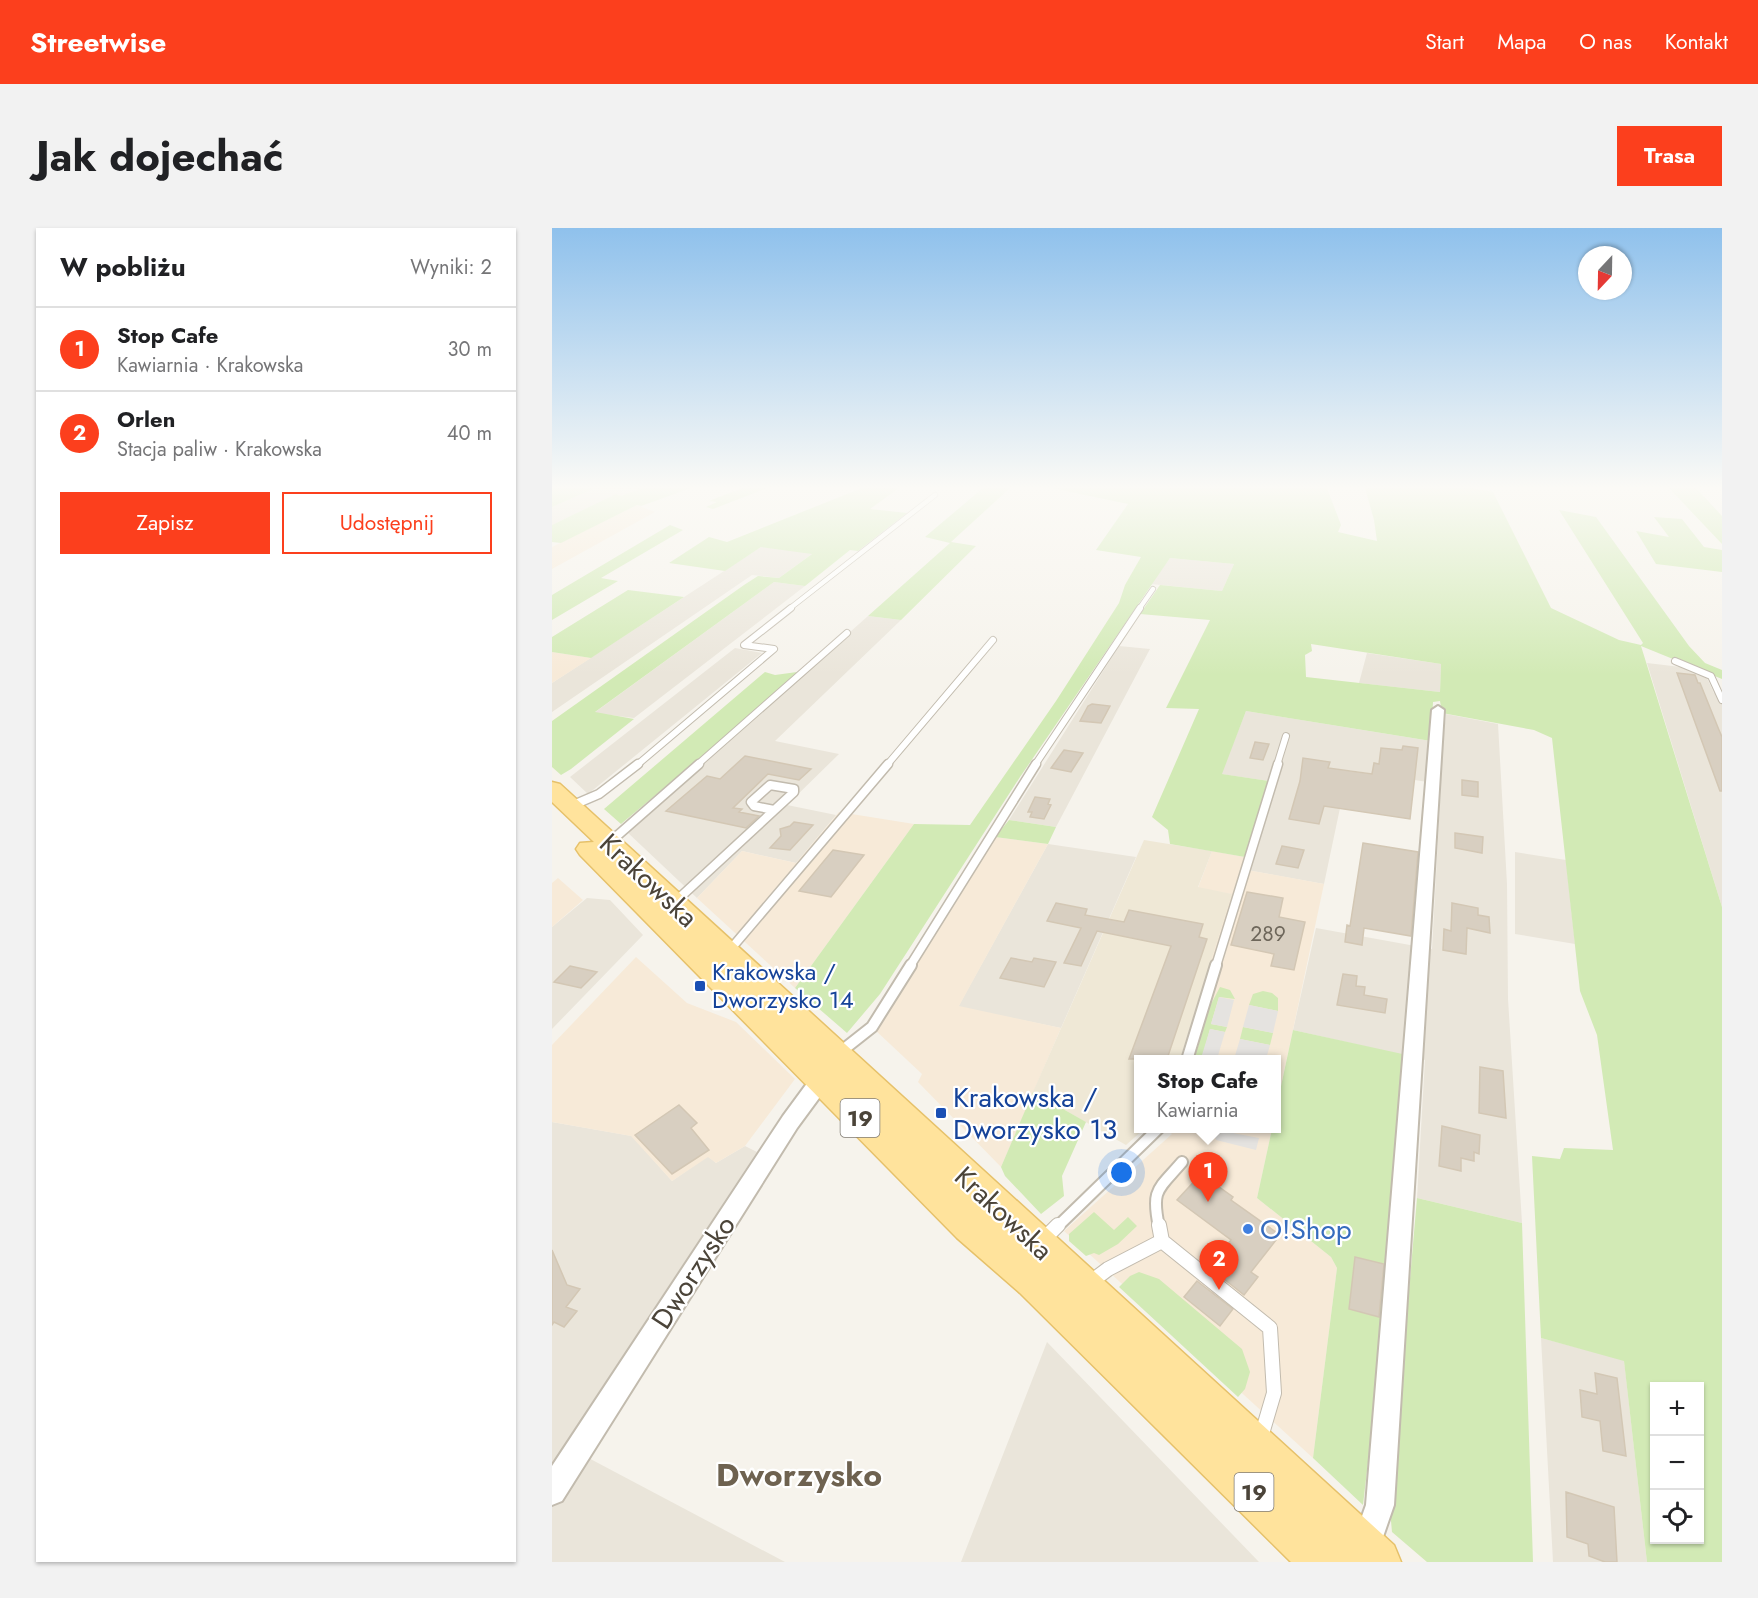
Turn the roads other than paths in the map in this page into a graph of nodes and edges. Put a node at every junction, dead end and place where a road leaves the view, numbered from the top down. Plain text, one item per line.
1 (865, 550) edge
2 (1153, 589) dead end
3 (847, 633) dead end
4 (993, 640) dead end
5 (1674, 661) dead end
6 (1722, 700) edge
7 (1438, 710) dead end
8 (1286, 736) dead end
9 (552, 789) edge
10 (561, 810) edge
11 (774, 810) junction
12 (606, 841) junction
13 (673, 903) junction
14 (727, 953) junction
15 (1188, 1055) edge
16 (835, 1067) junction
17 (1154, 1133) edge
18 (1182, 1162) dead end
19 (1162, 1241) junction
20 (1038, 1244) junction
21 (1094, 1316) junction
22 (1219, 1436) junction
23 (552, 1491) edge
24 (1356, 1558) edge

1 - 10 lane
2 - 16 lane
3 - 12 lane
4 - 14 lane
5 - 6 lane
7 - 24 street
8 - 15 lane
9 - 10 main road, Krakowska / 19
10 - 12 main road, Krakowska / 19
10 - 16 main road, Krakowska / 19
11 - 11 lane
11 - 13 lane
12 - 13 main road, Krakowska / 19
13 - 14 main road, Krakowska / 19
14 - 16 main road, Krakowska / 19
16 - 20 main road, Krakowska / 19
16 - 21 main road, Krakowska / 19
16 - 23 street, Dworzysko
17 - 20 lane
18 - 19 lane
19 - 21 lane
19 - 22 lane
20 - 21 main road, Krakowska / 19
21 - 22 main road, Krakowska / 19
21 - 22 main road, Krakowska / 19
22 - 24 main road, Krakowska / 19
22 - 24 main road, Krakowska / 19

